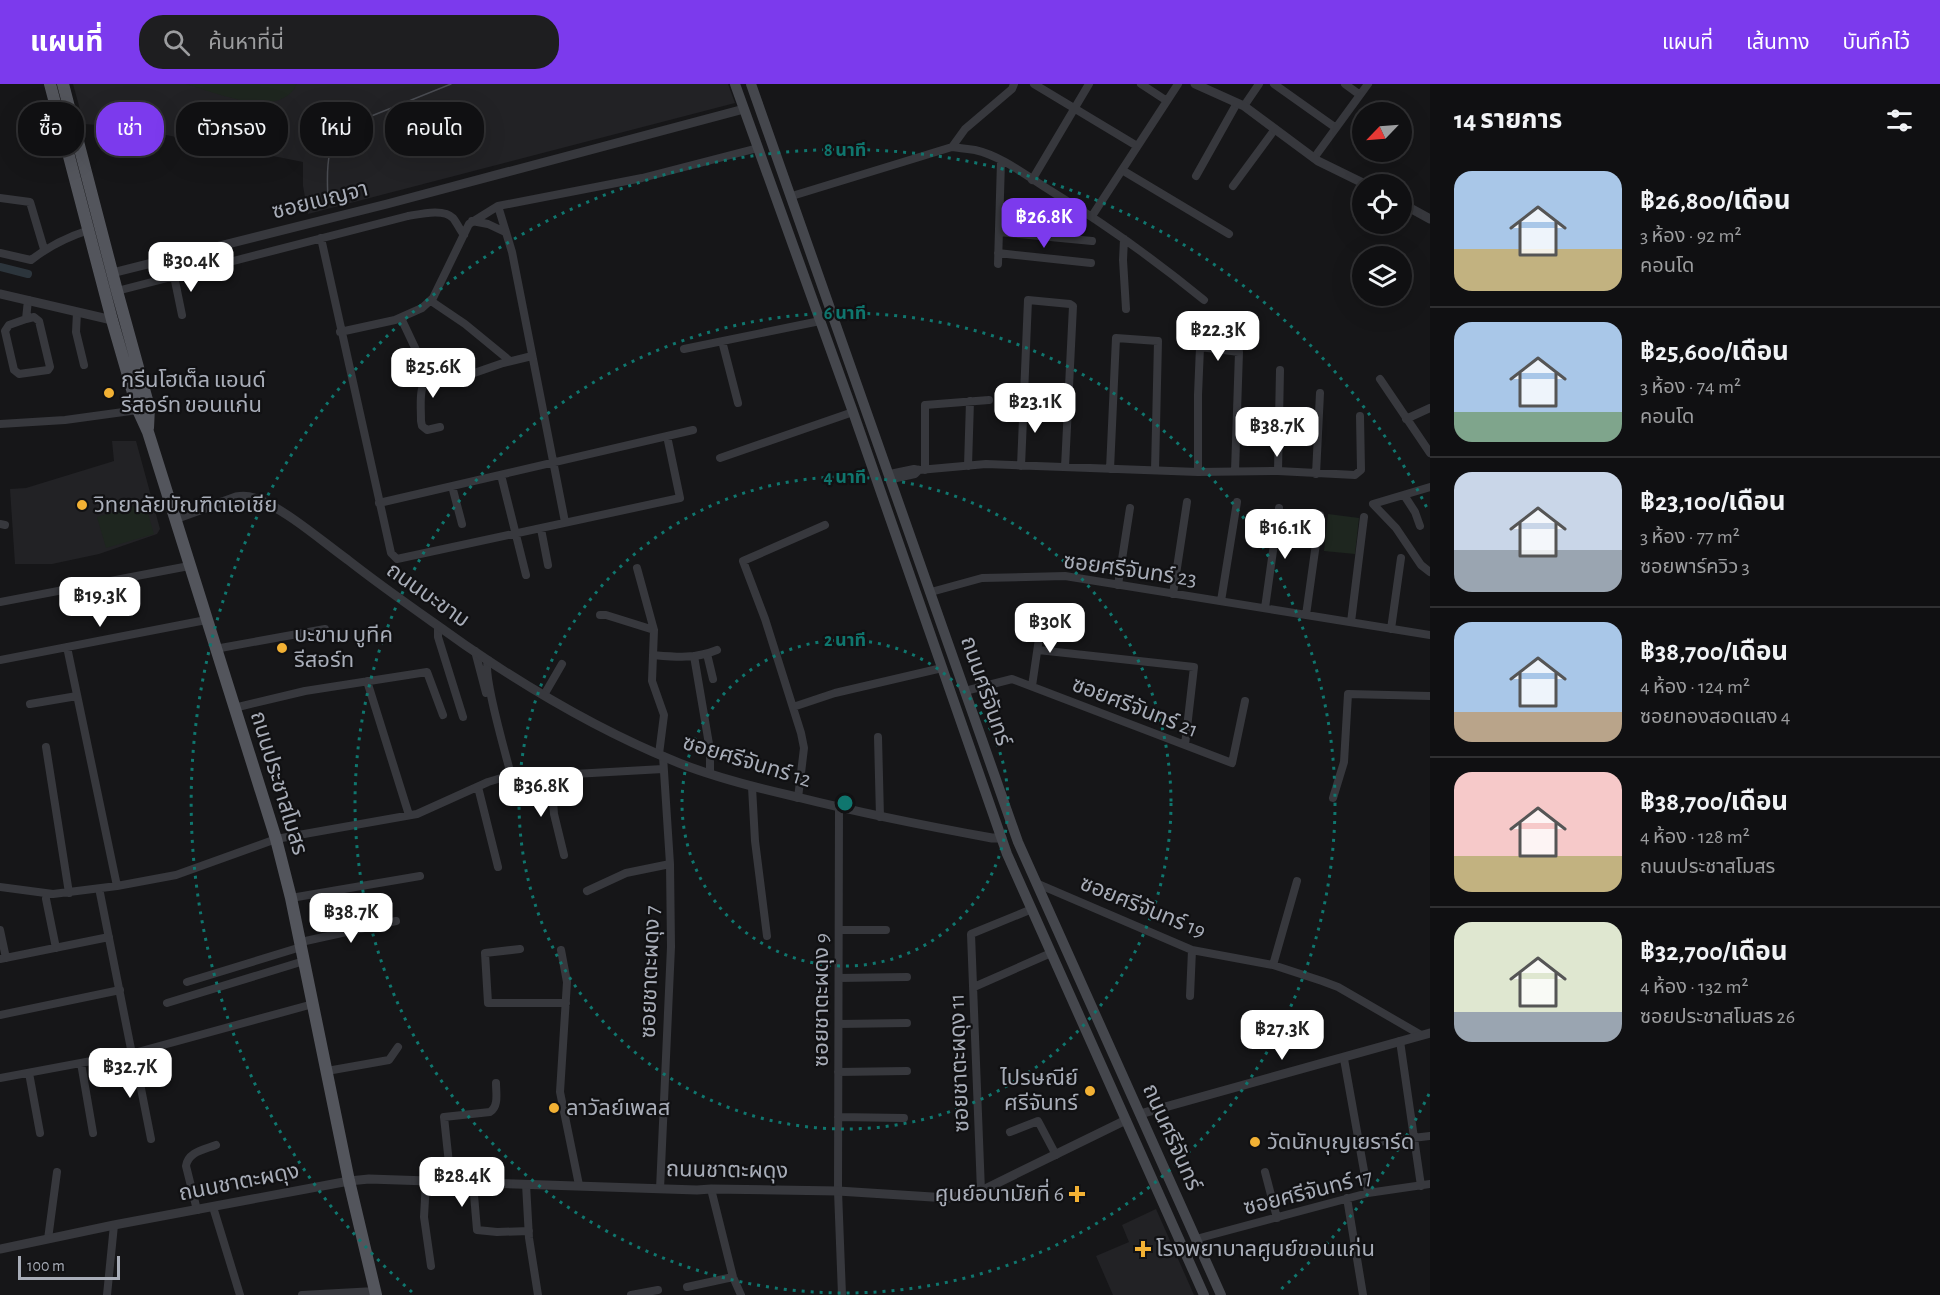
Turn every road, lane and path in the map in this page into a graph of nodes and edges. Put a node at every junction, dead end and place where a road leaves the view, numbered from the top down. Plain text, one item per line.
1 (50, 84) edge
2 (63, 84) edge
3 (735, 84) edge
4 (751, 84) edge
5 (1014, 84) edge
6 (1034, 84) edge
7 (1089, 84) edge
8 (1141, 84) edge
9 (1178, 84) edge
10 (1195, 84) edge
11 (1259, 84) edge
12 (1274, 84) edge
13 (1345, 84) edge
14 (1368, 84) edge
15 (1360, 95) junction
16 (1167, 101) junction
17 (1241, 104) junction
18 (1075, 108) junction
19 (744, 109) junction
20 (1336, 128) junction
21 (1275, 129) junction
22 (772, 144) junction
23 (1137, 146) junction
24 (952, 147) junction
25 (758, 148) junction
26 (1314, 158) junction
27 (1001, 161) junction
28 (1122, 170) junction
29 (1196, 176) dead end
30 (1352, 177) edge
31 (1032, 180) junction
32 (1233, 186) dead end
33 (792, 196) junction
34 (0, 198) edge
35 (498, 207) junction
36 (1412, 209) edge
37 (1092, 216) junction
38 (1430, 219) edge
39 (472, 221) junction
40 (89, 230) junction
41 (506, 232) junction
42 (999, 232) junction
43 (1229, 234) dead end
44 (464, 235) junction
45 (321, 238) junction
46 (1124, 239) junction
47 (1092, 241) dead end
48 (44, 249) junction
49 (0, 253) edge
50 (999, 253) junction
51 (1090, 263) dead end
52 (998, 264) dead end
53 (112, 273) junction
54 (174, 276) junction
55 (117, 291) junction
56 (0, 294) edge
57 (28, 300) junction
58 (1204, 300) dead end
59 (431, 301) junction
60 (1126, 309) dead end
61 (77, 312) junction
62 (182, 315) dead end
63 (401, 318) junction
64 (26, 319) junction
65 (112, 320) junction
66 (820, 321) junction
67 (340, 332) junction
68 (722, 341) junction
69 (684, 349) dead end
70 (532, 356) junction
71 (510, 361) junction
72 (84, 365) dead end
73 (1280, 370) dead end
74 (430, 372) junction
75 (1380, 379) dead end
76 (1320, 393) dead end
77 (989, 400) dead end
78 (970, 401) junction
79 (738, 403) dead end
80 (1430, 408) edge
81 (138, 410) junction
82 (853, 412) junction
83 (1360, 416) dead end
84 (1406, 419) junction
85 (0, 424) edge
86 (440, 427) dead end
87 (693, 430) dead end
88 (148, 432) junction
89 (667, 436) junction
90 (1430, 453) edge
91 (720, 458) dead end
92 (553, 462) junction
93 (968, 466) junction
94 (1021, 466) junction
95 (1065, 467) junction
96 (1110, 469) junction
97 (922, 470) junction
98 (1155, 470) junction
99 (1235, 471) junction
100 (1278, 471) junction
101 (1198, 472) junction
102 (1316, 474) junction
103 (501, 475) junction
104 (891, 477) junction
105 (452, 486) junction
106 (1430, 487) edge
107 (1404, 495) junction
108 (379, 502) junction
109 (1187, 502) dead end
110 (1237, 502) dead end
111 (1130, 508) dead end
112 (1279, 508) dead end
113 (1320, 515) dead end
114 (1364, 518) dead end
115 (175, 519) junction
116 (564, 522) junction
117 (462, 524) dead end
118 (825, 525) dead end
119 (1420, 526) dead end
120 (541, 529) junction
121 (516, 534) junction
122 (1401, 558) dead end
123 (548, 565) dead end
124 (189, 566) junction
125 (637, 568) dead end
126 (1430, 572) edge
127 (526, 575) dead end
128 (1118, 585) junction
129 (931, 592) junction
130 (1173, 594) junction
131 (1221, 601) junction
132 (0, 602) edge
133 (1265, 608) junction
134 (600, 615) dead end
135 (1306, 615) junction
136 (1042, 618) dead end
137 (206, 620) junction
138 (1351, 622) junction
139 (438, 626) junction
140 (1391, 628) junction
141 (325, 629) dead end
142 (654, 630) junction
143 (1430, 635) edge
144 (67, 647) junction
145 (215, 649) junction
146 (717, 650) dead end
147 (1038, 650) junction
148 (475, 651) junction
149 (653, 654) junction
150 (707, 654) junction
151 (694, 656) junction
152 (0, 660) edge
153 (488, 660) junction
154 (562, 664) dead end
155 (942, 668) junction
156 (713, 679) dead end
157 (367, 681) junction
158 (1032, 686) junction
159 (965, 691) junction
160 (544, 695) junction
161 (77, 696) junction
162 (1430, 696) edge
163 (488, 700) dead end
164 (1245, 701) dead end
165 (30, 704) dead end
166 (793, 707) junction
167 (234, 708) junction
168 (443, 715) dead end
169 (463, 717) dead end
170 (878, 737) dead end
171 (1185, 745) junction
172 (46, 747) dead end
173 (661, 755) junction
174 (663, 769) junction
175 (710, 773) junction
176 (511, 775) junction
177 (551, 775) junction
178 (478, 787) junction
179 (753, 787) junction
180 (798, 798) junction
181 (1333, 798) dead end
182 (839, 809) junction
183 (409, 815) junction
184 (880, 817) junction
185 (1017, 837) junction
186 (1002, 838) junction
187 (276, 839) junction
188 (564, 855) dead end
189 (670, 864) junction
190 (498, 867) dead end
191 (420, 876) dead end
192 (1297, 881) dead end
193 (1038, 884) junction
194 (117, 886) junction
195 (0, 887) edge
196 (587, 891) dead end
197 (69, 893) junction
198 (100, 893) dead end
199 (291, 898) junction
200 (46, 899) dead end
201 (1032, 909) junction
202 (396, 921) dead end
203 (0, 930) edge
204 (840, 930) junction
205 (886, 930) dead end
206 (766, 936) dead end
207 (109, 937) junction
208 (301, 945) junction
209 (56, 948) junction
210 (520, 949) dead end
211 (561, 950) dead end
212 (1192, 950) junction
213 (1051, 953) junction
214 (3, 959) edge
215 (304, 962) junction
216 (1273, 965) junction
217 (907, 977) dead end
218 (839, 978) junction
219 (187, 982) dead end
220 (974, 987) junction
221 (120, 990) junction
222 (1190, 996) dead end
223 (166, 1003) dead end
224 (313, 1004) junction
225 (566, 1004) junction
226 (0, 1015) edge
227 (907, 1023) dead end
228 (839, 1024) junction
229 (1426, 1034) edge
230 (1400, 1041) junction
231 (398, 1047) dead end
232 (133, 1054) junction
233 (1344, 1059) junction
234 (81, 1064) junction
235 (327, 1071) junction
236 (907, 1071) dead end
237 (838, 1072) junction
238 (29, 1073) junction
239 (0, 1078) edge
240 (496, 1083) dead end
241 (1140, 1114) junction
242 (838, 1117) junction
243 (904, 1118) dead end
244 (1126, 1120) junction
245 (1010, 1131) dead end
246 (39, 1133) dead end
247 (93, 1133) dead end
248 (1430, 1136) edge
249 (1414, 1137) junction
250 (152, 1139) dead end
251 (1360, 1144) junction
252 (216, 1145) dead end
253 (1056, 1155) junction
254 (1265, 1172) dead end
255 (57, 1173) dead end
256 (349, 1181) junction
257 (426, 1181) junction
258 (451, 1182) junction
259 (473, 1183) junction
260 (526, 1184) junction
261 (1430, 1184) edge
262 (579, 1185) junction
263 (1421, 1186) junction
264 (660, 1189) junction
265 (711, 1189) junction
266 (838, 1191) junction
267 (981, 1191) junction
268 (1175, 1192) junction
269 (1368, 1193) junction
270 (1161, 1198) junction
271 (1347, 1198) junction
272 (213, 1207) junction
273 (197, 1210) junction
274 (1277, 1218) junction
275 (114, 1225) junction
276 (529, 1231) junction
277 (48, 1239) junction
278 (1196, 1239) junction
279 (0, 1249) edge
280 (431, 1266) dead end
281 (733, 1277) junction
282 (687, 1287) dead end
283 (658, 1290) dead end
284 (375, 1293) edge
285 (321, 1294) edge
286 (107, 1295) edge
287 (240, 1295) edge
288 (302, 1295) edge
289 (538, 1295) edge
290 (631, 1295) edge
291 (741, 1295) edge
292 (842, 1295) edge
293 (1204, 1295) edge
294 (1221, 1295) edge
295 (1363, 1295) edge

1 - 40 main road, ถนนประชาสโมสร
2 - 53 main road, ถนนประชาสโมสร
3 - 19 main road, ถนนศรีจันทร์
4 - 22 main road, ถนนศรีจันทร์
5 - 24 street
6 - 18 street
7 - 18 street
8 - 16 street
9 - 16 street
10 - 17 street
11 - 17 street
12 - 20 street
13 - 15 street
14 - 15 street
15 - 20 street
16 - 23 street
17 - 21 street
17 - 29 street
18 - 23 street
18 - 31 street
19 - 25 main road, ถนนศรีจันทร์
19 - 53 street, ซอยเบญจา
20 - 26 street
21 - 26 street
21 - 32 street
22 - 25 main road
22 - 33 main road, ถนนศรีจันทร์
23 - 28 street
24 - 27 street
24 - 33 street
25 - 35 street
25 - 66 main road, ถนนศรีจันทร์
26 - 30 street
27 - 31 street
27 - 42 street
28 - 37 street
28 - 43 street
31 - 37 street
33 - 104 main road, ถนนศรีจันทร์
34 - 48 street
35 - 39 street
35 - 41 street
36 - 38 street
37 - 46 street
39 - 41 street
39 - 44 street
40 - 48 street
40 - 65 main road, ถนนประชาสโมสร
41 - 70 street
42 - 47 street
42 - 50 street
44 - 45 street
44 - 59 street
45 - 54 street
45 - 67 street
46 - 58 street
46 - 60 street
48 - 49 street
50 - 51 street
50 - 52 street
53 - 55 main road, ถนนประชาสโมสร
54 - 55 street
54 - 62 street
55 - 88 main road, ถนนประชาสโมสร
56 - 57 street
57 - 61 street
57 - 64 street
59 - 63 street
59 - 71 street
61 - 65 street
61 - 72 street
63 - 67 street
63 - 74 street
64 - 64 street
65 - 81 main road, ถนนประชาสโมสร
66 - 68 street
66 - 82 main road, ถนนศรีจันทร์
67 - 108 street
68 - 69 street
68 - 79 street
70 - 71 street
70 - 92 street
71 - 74 street
73 - 100 street
74 - 86 street
75 - 84 street
76 - 102 street
77 - 78 street
78 - 93 street
78 - 97 street
80 - 84 street
81 - 85 street
81 - 88 main road, ถนนประชาสโมสร
82 - 91 street
82 - 155 main road, ถนนศรีจันทร์
83 - 102 street
84 - 90 street
87 - 89 street
88 - 115 main road, ถนนประชาสโมสร
89 - 92 street
89 - 116 street
92 - 103 street
92 - 116 street
93 - 94 street
93 - 97 street
94 - 95 street
94 - 95 street
95 - 96 street
96 - 98 street
96 - 98 street
97 - 104 street
98 - 101 street
99 - 100 street
99 - 101 street
99 - 101 street
100 - 102 street
103 - 105 street
103 - 121 street
104 - 129 main road, ถนนศรีจันทร์
105 - 108 street
105 - 117 street
106 - 107 street
107 - 119 street
107 - 126 street
108 - 121 street
109 - 130 street
110 - 131 street
111 - 128 street
112 - 133 street
113 - 135 street
114 - 138 street
115 - 124 main road, ถนนประชาสโมสร
115 - 139 street, ถนนบะขาม
116 - 120 street
118 - 166 street
120 - 121 street
120 - 123 street
121 - 127 street
122 - 140 street
124 - 132 street
124 - 137 main road, ถนนประชาสโมสร
125 - 142 street, ซอยชาตะผดุง 7
128 - 129 street, ซอยศรีจันทร์ 23
128 - 130 street, ซอยศรีจันทร์ 23
129 - 159 main road, ถนนศรีจันทร์
130 - 131 street, ซอยศรีจันทร์ 23
131 - 133 street, ซอยศรีจันทร์ 23
133 - 135 street, ซอยศรีจันทร์ 23
134 - 142 street
135 - 138 street, ซอยศรีจันทร์ 23
136 - 147 street
137 - 144 street
137 - 145 main road, ถนนประชาสโมสร
138 - 140 street, ซอยศรีจันทร์ 23
139 - 148 street, ถนนบะขาม
139 - 169 street
140 - 143 street, ซอยศรีจันทร์ 23
141 - 145 street
142 - 149 street, ซอยชาตะผดุง 7
144 - 152 street
144 - 161 street
145 - 167 main road, ถนนประชาสโมสร
146 - 150 street
147 - 158 street
147 - 171 street
148 - 153 street, ถนนบะขาม
148 - 163 street
149 - 151 street
149 - 173 street, ซอยชาตะผดุง 7
150 - 151 street
150 - 156 street
151 - 175 street
153 - 160 street, ถนนบะขาม
153 - 176 street
154 - 160 street
155 - 166 street
155 - 186 main road, ถนนศรีจันทร์
157 - 167 street
157 - 168 street
157 - 183 street
158 - 159 street, ซอยศรีจันทร์ 21
158 - 171 street, ซอยศรีจันทร์ 21
159 - 185 main road, ถนนศรีจันทร์
160 - 173 street, ถนนบะขาม
161 - 165 street
161 - 194 street
162 - 181 street
164 - 171 street, ซอยศรีจันทร์ 21
166 - 180 street
167 - 187 main road, ถนนประชาสโมสร
170 - 184 street
172 - 197 street
173 - 174 street, ซอยชาตะผดุง 7
173 - 175 street, ซอยศรีจันทร์ 12
174 - 177 street
174 - 189 street, ซอยชาตะผดุง 7
175 - 179 street, ซอยศรีจันทร์ 12
176 - 177 street
176 - 178 street
177 - 188 street
178 - 183 street
178 - 190 street
179 - 180 street, ซอยศรีจันทร์ 12
179 - 206 street
180 - 182 street, ซอยศรีจันทร์ 12
182 - 184 street, ซอยศรีจันทร์ 12
182 - 204 street, ซอยชาตะผดุง 9
183 - 187 street
184 - 186 street, ซอยศรีจันทร์ 12
185 - 186 main road
185 - 193 main road, ถนนศรีจันทร์
186 - 201 main road, ถนนศรีจันทร์
187 - 194 street
187 - 199 main road, ถนนประชาสโมสร
189 - 196 street
189 - 264 street, ซอยชาตะผดุง 7
191 - 199 street
192 - 216 street
193 - 212 street, ซอยศรีจันทร์ 19
193 - 241 main road, ถนนศรีจันทร์
194 - 197 street
195 - 197 street
198 - 207 street
199 - 208 main road, ถนนประชาสโมสร
200 - 209 street
201 - 213 main road, ถนนศรีจันทร์
201 - 220 street, ซอยชาตะผดุง 11
202 - 208 street
203 - 214 street
204 - 205 street
204 - 218 street, ซอยชาตะผดุง 9
207 - 209 street
207 - 221 street
208 - 215 main road, ถนนประชาสโมสร
208 - 219 street
209 - 214 street
210 - 225 street
211 - 225 street
212 - 216 street, ซอยศรีจันทร์ 19
212 - 222 street
213 - 220 street
213 - 244 main road, ถนนศรีจันทร์
215 - 223 street
215 - 224 main road, ถนนประชาสโมสร
216 - 229 street, ซอยศรีจันทร์ 19
217 - 218 street
218 - 228 street, ซอยชาตะผดุง 9
220 - 267 street, ซอยชาตะผดุง 11
221 - 226 street
221 - 232 street
224 - 232 street
224 - 235 main road, ถนนประชาสโมสร
225 - 262 street
227 - 228 street
228 - 237 street, ซอยชาตะผดุง 9
229 - 230 street, ถนนชาตะผดุง
230 - 233 street, ถนนชาตะผดุง
230 - 249 street
231 - 235 street
232 - 234 street
232 - 250 street
233 - 241 street, ถนนชาตะผดุง
233 - 251 street
234 - 238 street
234 - 247 street
235 - 256 main road, ถนนประชาสโมสร
236 - 237 street
237 - 242 street, ซอยชาตะผดุง 9
238 - 239 street
238 - 246 street
240 - 258 street
241 - 244 main road, ถนนชาตะผดุง
241 - 268 main road, ถนนศรีจันทร์
242 - 243 street
242 - 266 street, ซอยชาตะผดุง 9
244 - 253 street, ถนนชาตะผดุง
244 - 270 main road, ถนนศรีจันทร์
245 - 253 street
248 - 249 street
249 - 251 street
249 - 263 street
251 - 269 street
252 - 273 street
253 - 267 street, ถนนชาตะผดุง
254 - 274 street
255 - 277 street
256 - 257 street, ถนนชาตะผดุง
256 - 272 street, ถนนชาตะผดุง
256 - 284 main road, ถนนประชาสโมสร
257 - 258 street, ถนนชาตะผดุง
257 - 280 street
258 - 259 street, ถนนชาตะผดุง
259 - 260 street, ถนนชาตะผดุง
259 - 276 street
260 - 262 street, ถนนชาตะผดุง
260 - 276 street
261 - 263 street, ซอยศรีจันทร์ 17
262 - 264 street, ถนนชาตะผดุง
263 - 269 street, ซอยศรีจันทร์ 17
264 - 265 street, ถนนชาตะผดุง
265 - 266 street, ถนนชาตะผดุง
265 - 281 street
266 - 267 street, ถนนชาตะผดุง
266 - 292 street, ซอยชาตะผดุง 9
268 - 270 main road
268 - 278 main road, ถนนศรีจันทร์
269 - 271 street, ซอยศรีจันทร์ 17
270 - 293 main road, ถนนศรีจันทร์
271 - 274 street, ซอยศรีจันทร์ 17
271 - 295 street
272 - 273 street, ถนนชาตะผดุง
272 - 287 street
273 - 275 street, ถนนชาตะผดุง
274 - 278 street, ซอยศรีจันทร์ 17
275 - 277 street, ถนนชาตะผดุง
275 - 286 street
276 - 289 street
277 - 279 street, ถนนชาตะผดุง
278 - 294 main road, ถนนศรีจันทร์
281 - 282 street
281 - 291 street
283 - 290 street
284 - 285 street
285 - 288 street

